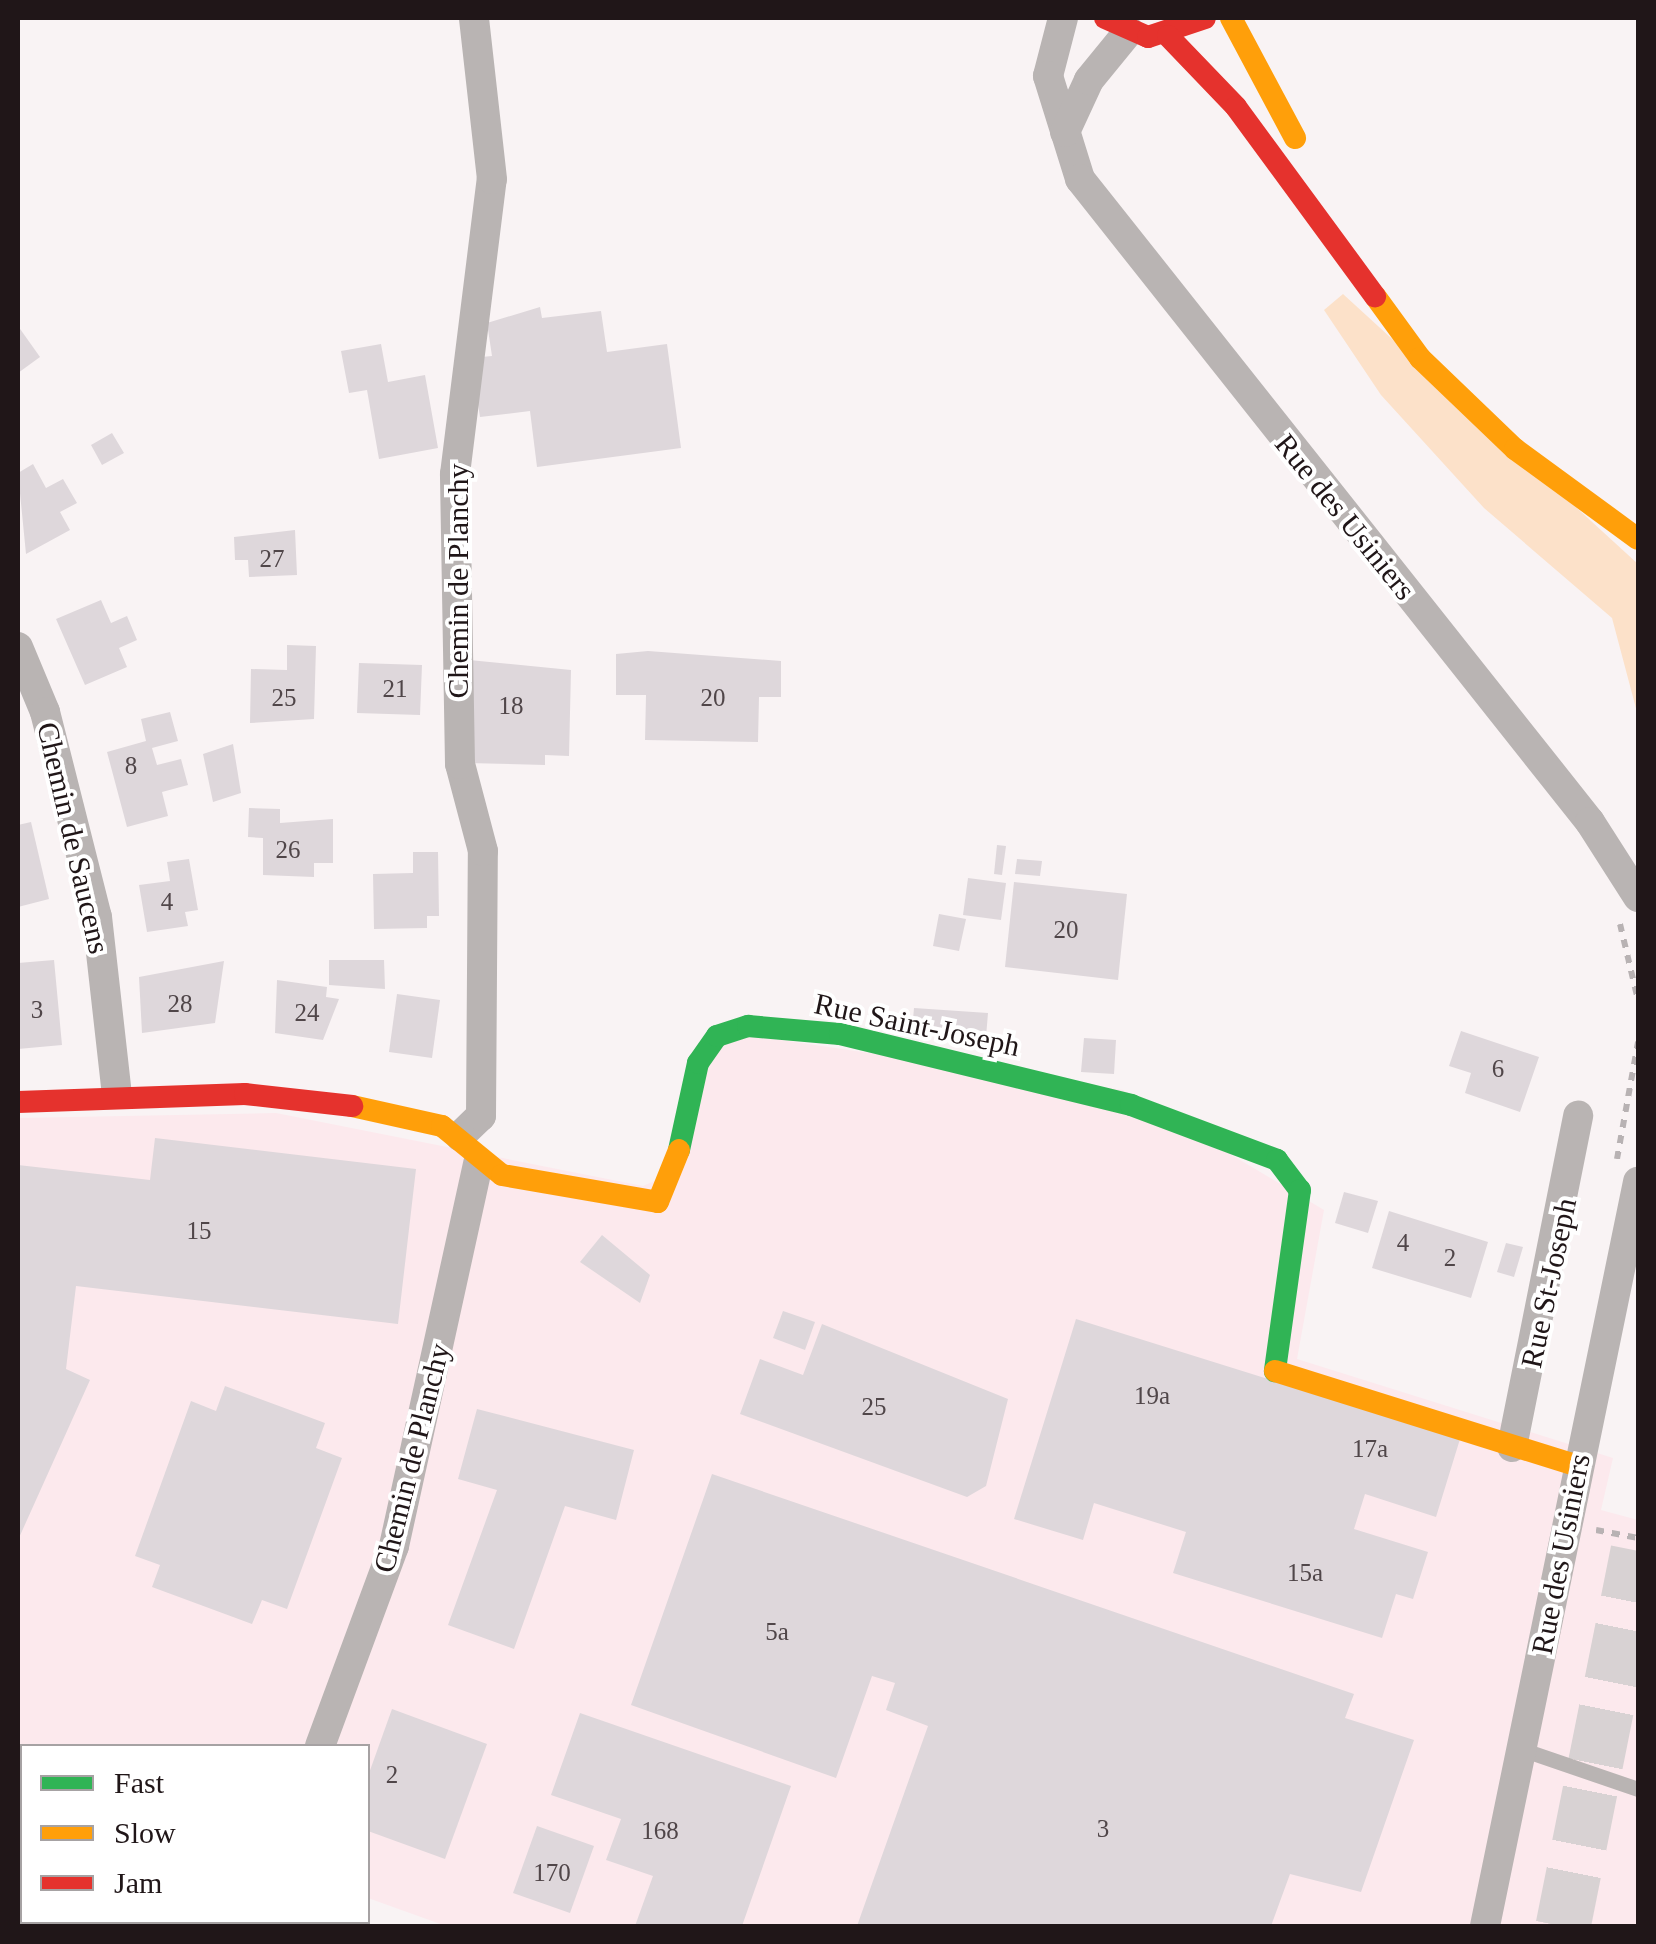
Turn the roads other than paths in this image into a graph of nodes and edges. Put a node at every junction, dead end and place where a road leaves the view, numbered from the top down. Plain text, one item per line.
1 (474, 18) edge
2 (1062, 18) edge
3 (1205, 18) edge
4 (1231, 18) edge
5 (1117, 24) edge
6 (1168, 36) junction
7 (1065, 132) junction
8 (1409, 296) dead end
9 (1638, 539) edge
10 (18, 647) edge
11 (1638, 897) edge
12 (118, 1094) junction
13 (18, 1102) edge
14 (1578, 1116) dead end
15 (460, 1136) junction
16 (478, 1164) junction
17 (1638, 1182) edge
18 (1512, 1448) junction
19 (1579, 1466) junction
20 (321, 1744) edge
21 (1521, 1749) junction
22 (1638, 1790) edge
23 (1485, 1926) edge

1 - 15 street, Chemin de Planchy
2 - 7 street, Rue des Usiniers
3 - 6 main road
4 - 8 main road
5 - 6 main road
5 - 7 street
6 - 9 main road
7 - 11 street, Rue des Usiniers
10 - 12 street, Chemin de Saucens
12 - 13 main road
12 - 15 main road
14 - 18 street, Rue St-Joseph
15 - 16 main road
16 - 18 main road, Rue Saint-Joseph
16 - 20 street, Chemin de Planchy
17 - 19 street, Rue des Usiniers
18 - 19 main road, Rue Saint-Joseph
19 - 21 street, Rue des Usiniers
21 - 22 lane
21 - 23 street, Rue des Usiniers

